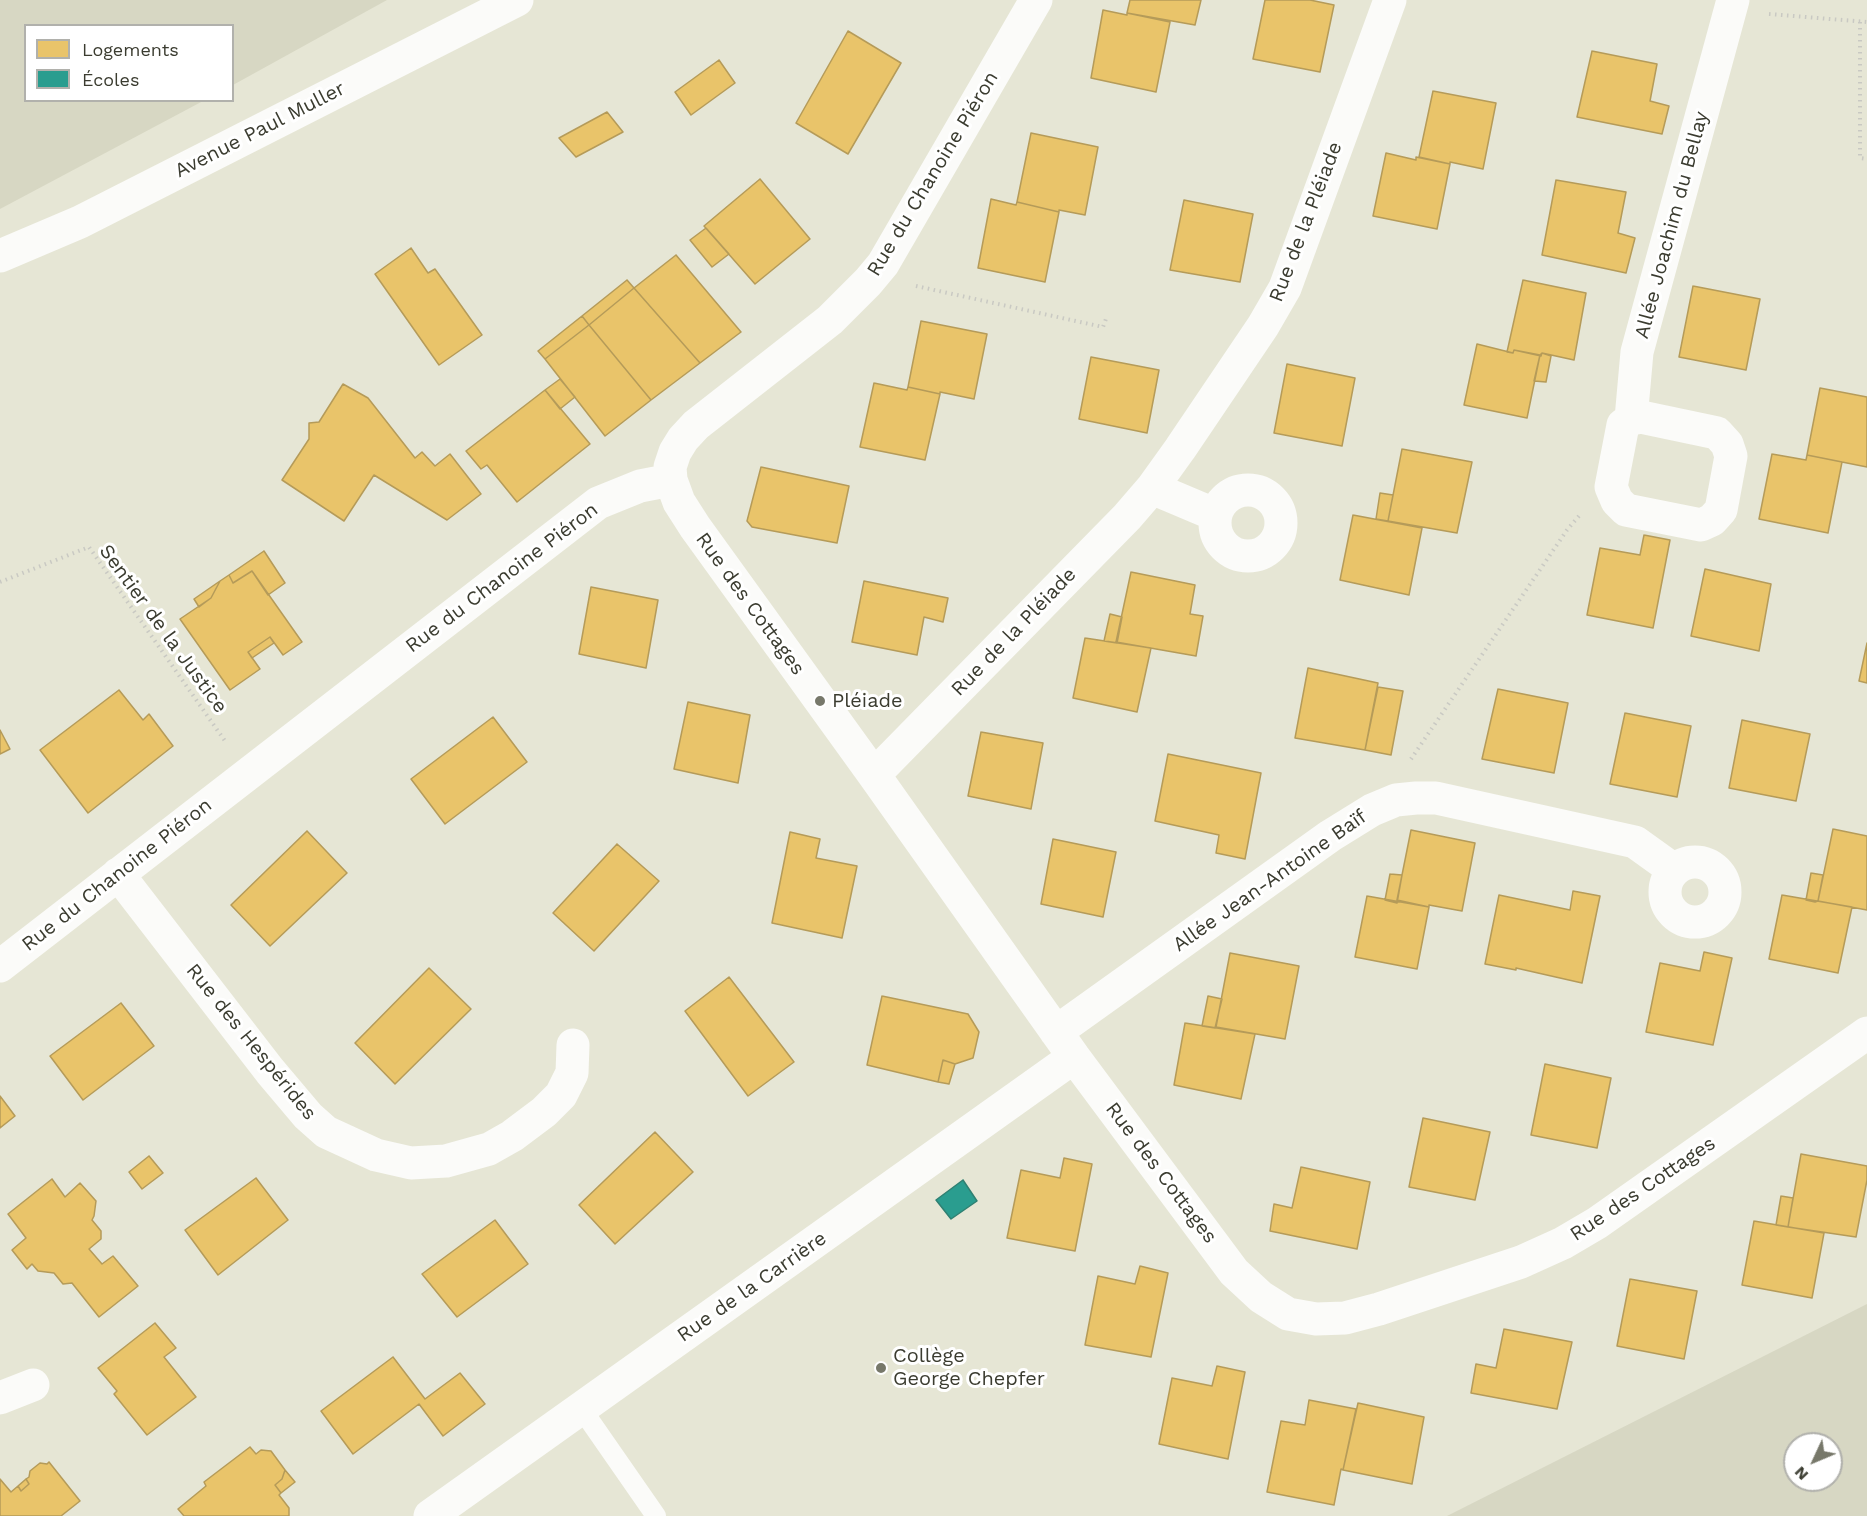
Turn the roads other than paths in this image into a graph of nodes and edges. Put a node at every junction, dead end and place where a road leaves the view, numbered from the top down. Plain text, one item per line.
1 (517, 0) edge
2 (1036, 0) edge
3 (1390, 0) edge
4 (1729, 15) edge
5 (0, 256) edge
6 (1631, 419) junction
7 (671, 480) junction
8 (1152, 488) junction
9 (1216, 514) dead end
10 (874, 775) junction
11 (1674, 870) dead end
12 (118, 874) junction
13 (0, 966) edge
14 (1867, 1033) edge
15 (573, 1045) dead end
16 (1065, 1045) junction
17 (33, 1385) dead end
18 (0, 1398) edge
19 (581, 1408) junction
20 (430, 1516) edge
21 (657, 1516) edge

1 - 5 street, Avenue Paul Muller
2 - 7 street, Rue du Chanoine Piéron
3 - 8 street, Rue de la Pléiade
4 - 6 street, Allée Joachim du Bellay
6 - 6 street, Allée Joachim du Bellay
7 - 10 street, Rue des Cottages
7 - 12 street, Rue du Chanoine Piéron
8 - 9 street
8 - 10 street, Rue de la Pléiade
10 - 16 street, Rue des Cottages
11 - 16 street, Allée Jean-Antoine Baïf
12 - 13 street, Rue du Chanoine Piéron
12 - 15 street, Rue des Hespérides
14 - 16 street, Rue des Cottages
16 - 19 street, Rue de la Carrière
17 - 18 street
19 - 20 street, Rue de la Carrière
19 - 21 lane

